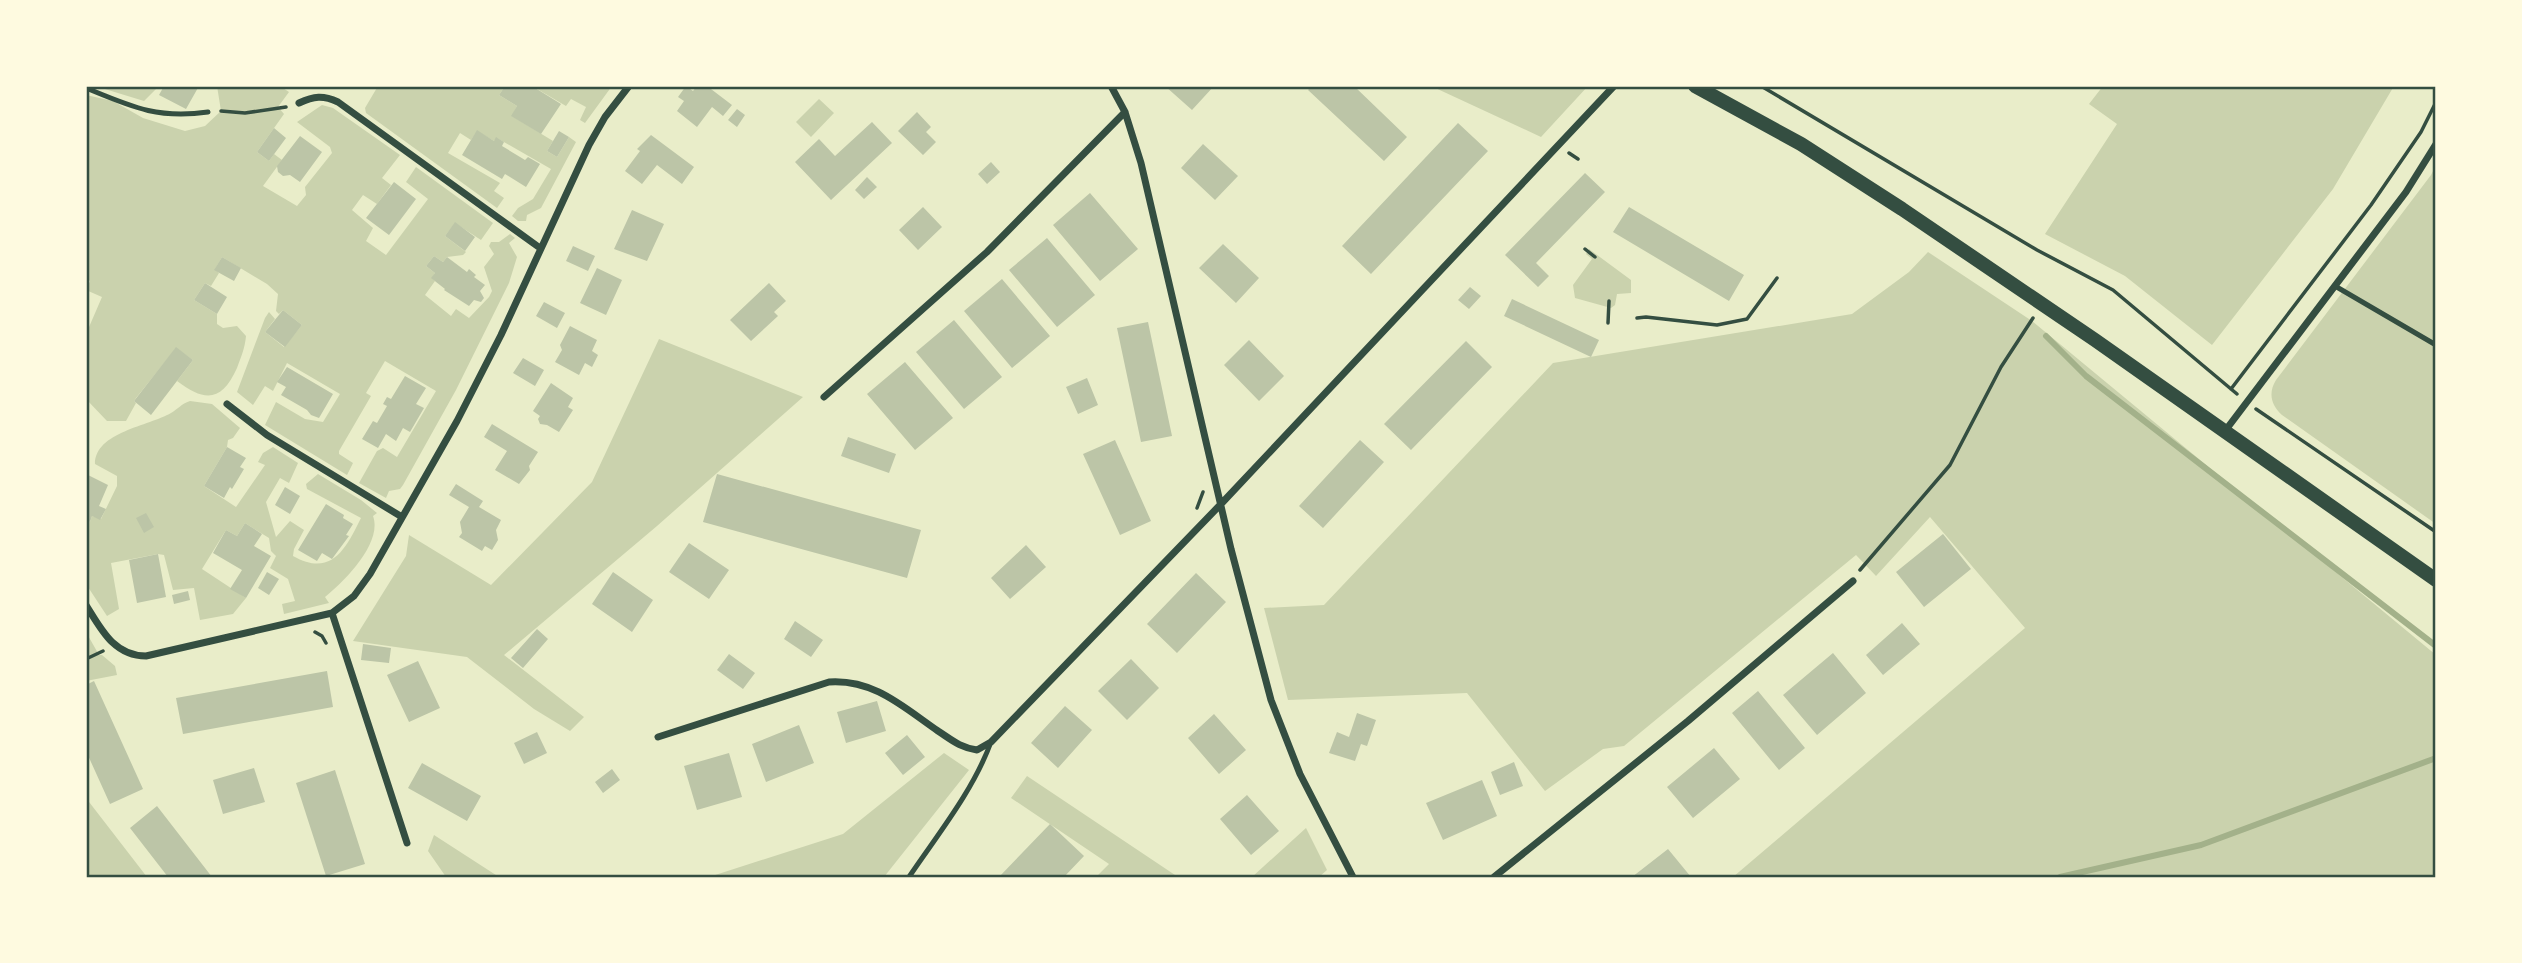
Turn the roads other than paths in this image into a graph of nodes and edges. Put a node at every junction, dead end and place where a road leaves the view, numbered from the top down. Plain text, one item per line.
1 (629, 86) edge
2 (1111, 86) edge
3 (1614, 86) edge
4 (1695, 86) edge
5 (86, 88) edge
6 (299, 103) road end
7 (208, 112) road end
8 (1125, 112) junction
9 (2436, 144) edge
10 (540, 248) junction
11 (2335, 286) junction
12 (2436, 345) edge
13 (824, 397) dead end
14 (227, 404) dead end
15 (2225, 431) junction
16 (1221, 505) junction
17 (402, 517) junction
18 (1853, 580) road end
19 (2436, 580) edge
20 (86, 605) edge
21 (332, 613) junction
22 (658, 737) dead end
23 (990, 742) junction
24 (407, 843) dead end
25 (909, 877) edge
26 (1353, 877) edge
27 (1494, 877) edge

1 - 10 street
2 - 8 street
3 - 16 street
4 - 15 main road
5 - 7 lane
6 - 10 street
8 - 13 street
8 - 16 street
9 - 11 street
10 - 17 street
11 - 12 lane
11 - 15 street
14 - 17 street
15 - 19 main road
16 - 23 street
16 - 26 street
17 - 21 street
18 - 27 street
20 - 21 street
21 - 24 street
22 - 23 street
23 - 25 lane

